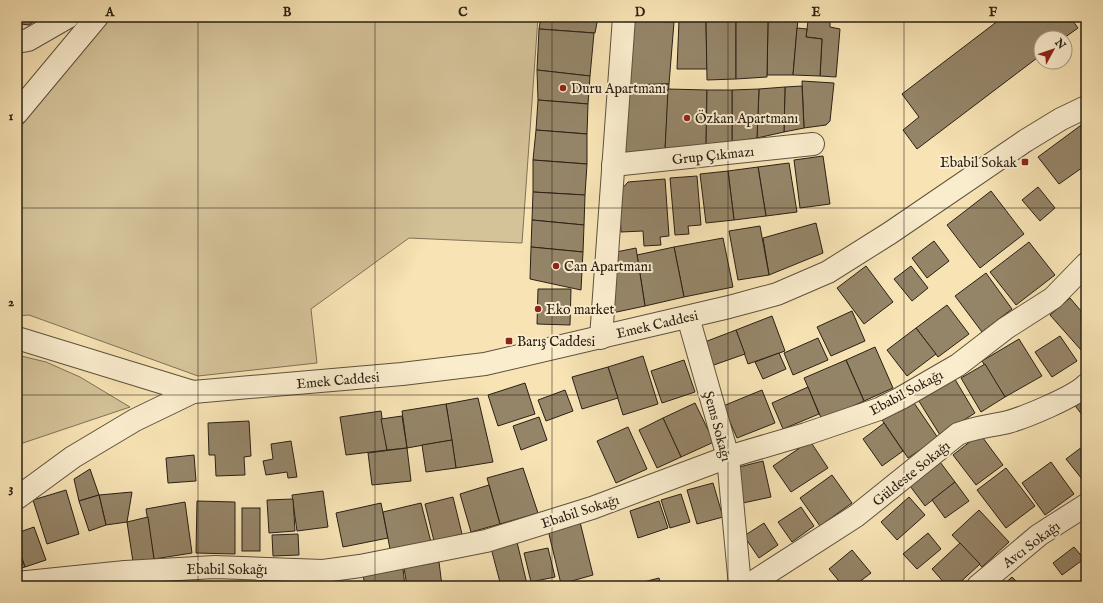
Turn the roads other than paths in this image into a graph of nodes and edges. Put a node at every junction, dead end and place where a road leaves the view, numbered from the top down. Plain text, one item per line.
1 (68, 17) edge
2 (97, 17) edge
3 (624, 17) edge
4 (17, 42) edge
5 (1086, 107) edge
6 (17, 113) edge
7 (813, 144) dead end
8 (614, 166) junction
9 (1086, 264) edge
10 (688, 317) junction
11 (17, 338) edge
12 (601, 338) junction
13 (1086, 385) edge
14 (193, 392) junction
15 (728, 457) junction
16 (17, 498) edge
17 (1086, 506) edge
18 (17, 583) edge
19 (740, 586) edge
20 (747, 586) edge
21 (978, 586) edge

1 - 4 street
2 - 6 street
3 - 8 street
5 - 10 street, Emek Caddesi
7 - 8 street, Grup Çıkmazı
8 - 12 street
9 - 15 street, Ebabil Sokağı
10 - 12 street, Emek Caddesi
10 - 15 street, Şems Sokağı
11 - 14 street, Emek Caddesi
12 - 14 street, Emek Caddesi
13 - 20 street, Güldeste Sokağı
14 - 16 street
15 - 18 street, Ebabil Sokağı
15 - 19 street, Şems Sokağı
17 - 21 street, Avcı Sokağı

